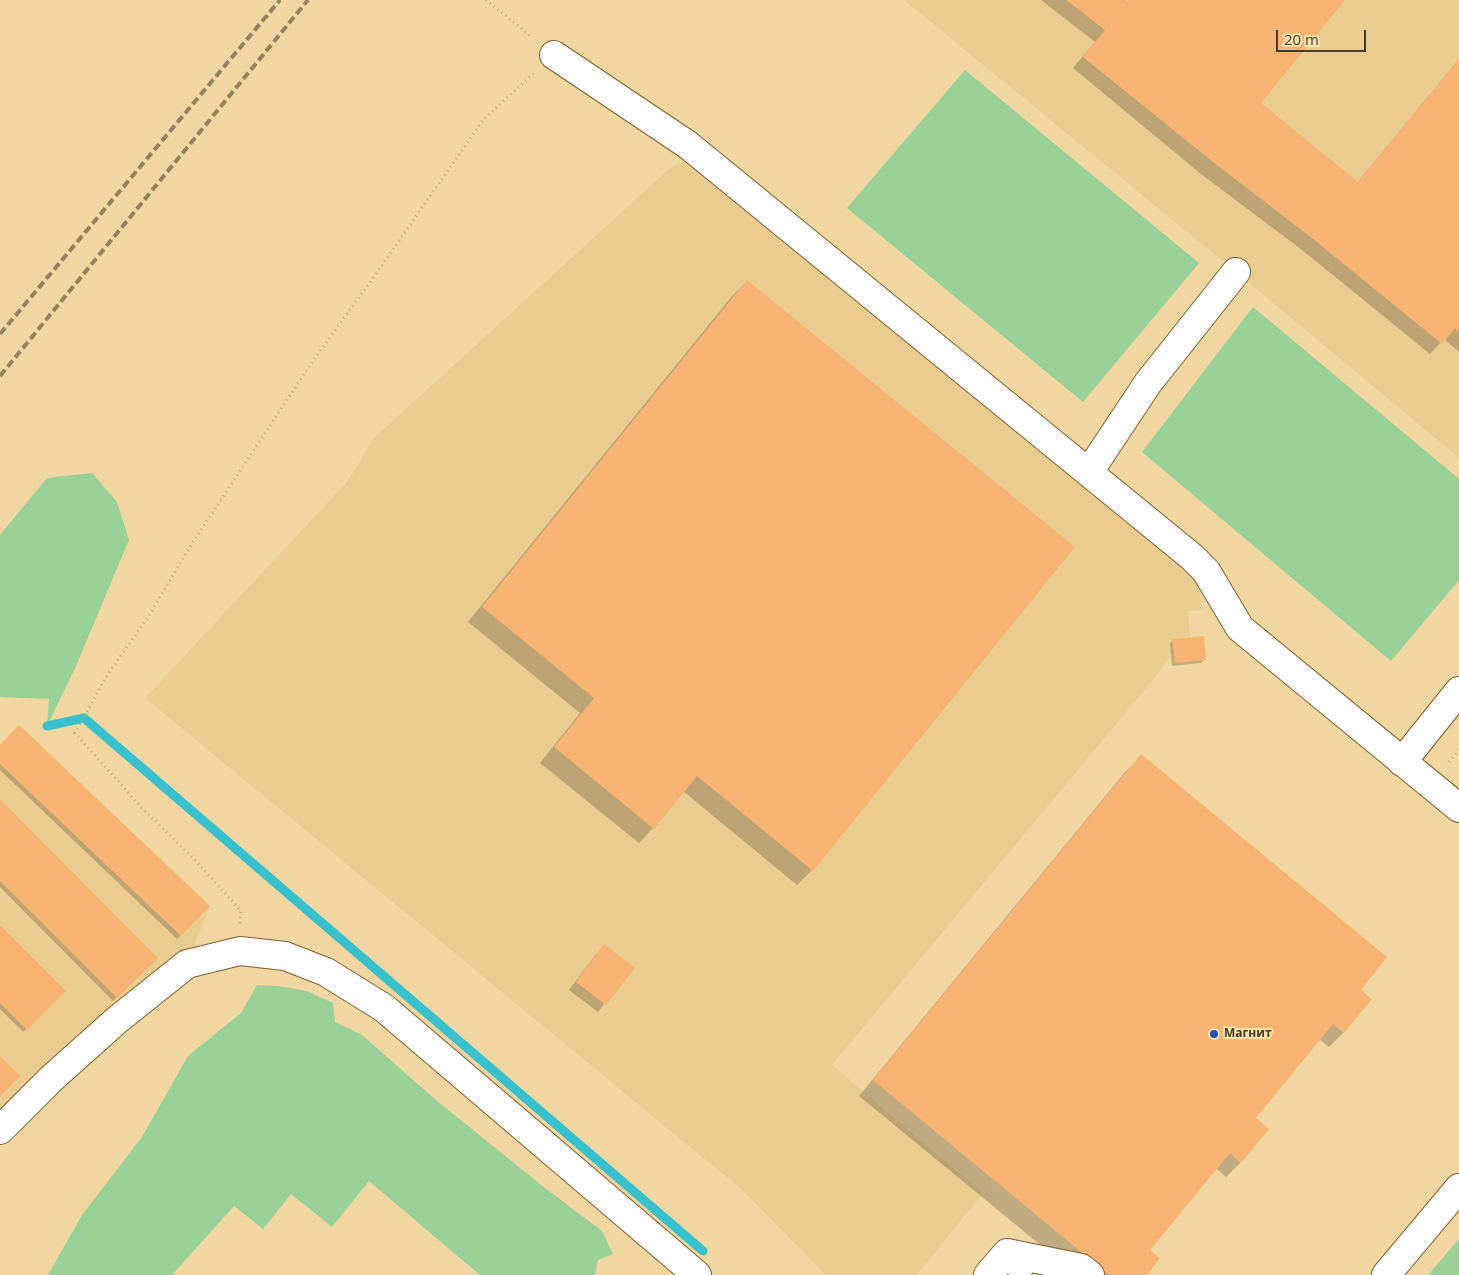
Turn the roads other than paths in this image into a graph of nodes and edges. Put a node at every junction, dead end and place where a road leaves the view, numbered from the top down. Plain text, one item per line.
1 (554, 55) road end
2 (1236, 272) dead end
3 (1089, 472) junction
4 (1459, 691) edge
5 (1402, 762) junction
6 (1459, 808) edge
7 (0, 1130) edge
8 (1459, 1188) edge
9 (1006, 1253) junction
10 (697, 1275) edge
11 (988, 1275) edge
12 (1031, 1275) edge
13 (1090, 1275) edge
14 (1386, 1275) edge

1 - 3 street
2 - 3 street
3 - 5 street
4 - 5 street
5 - 6 street
7 - 10 street
8 - 14 street
9 - 11 street
9 - 12 street
9 - 13 street

